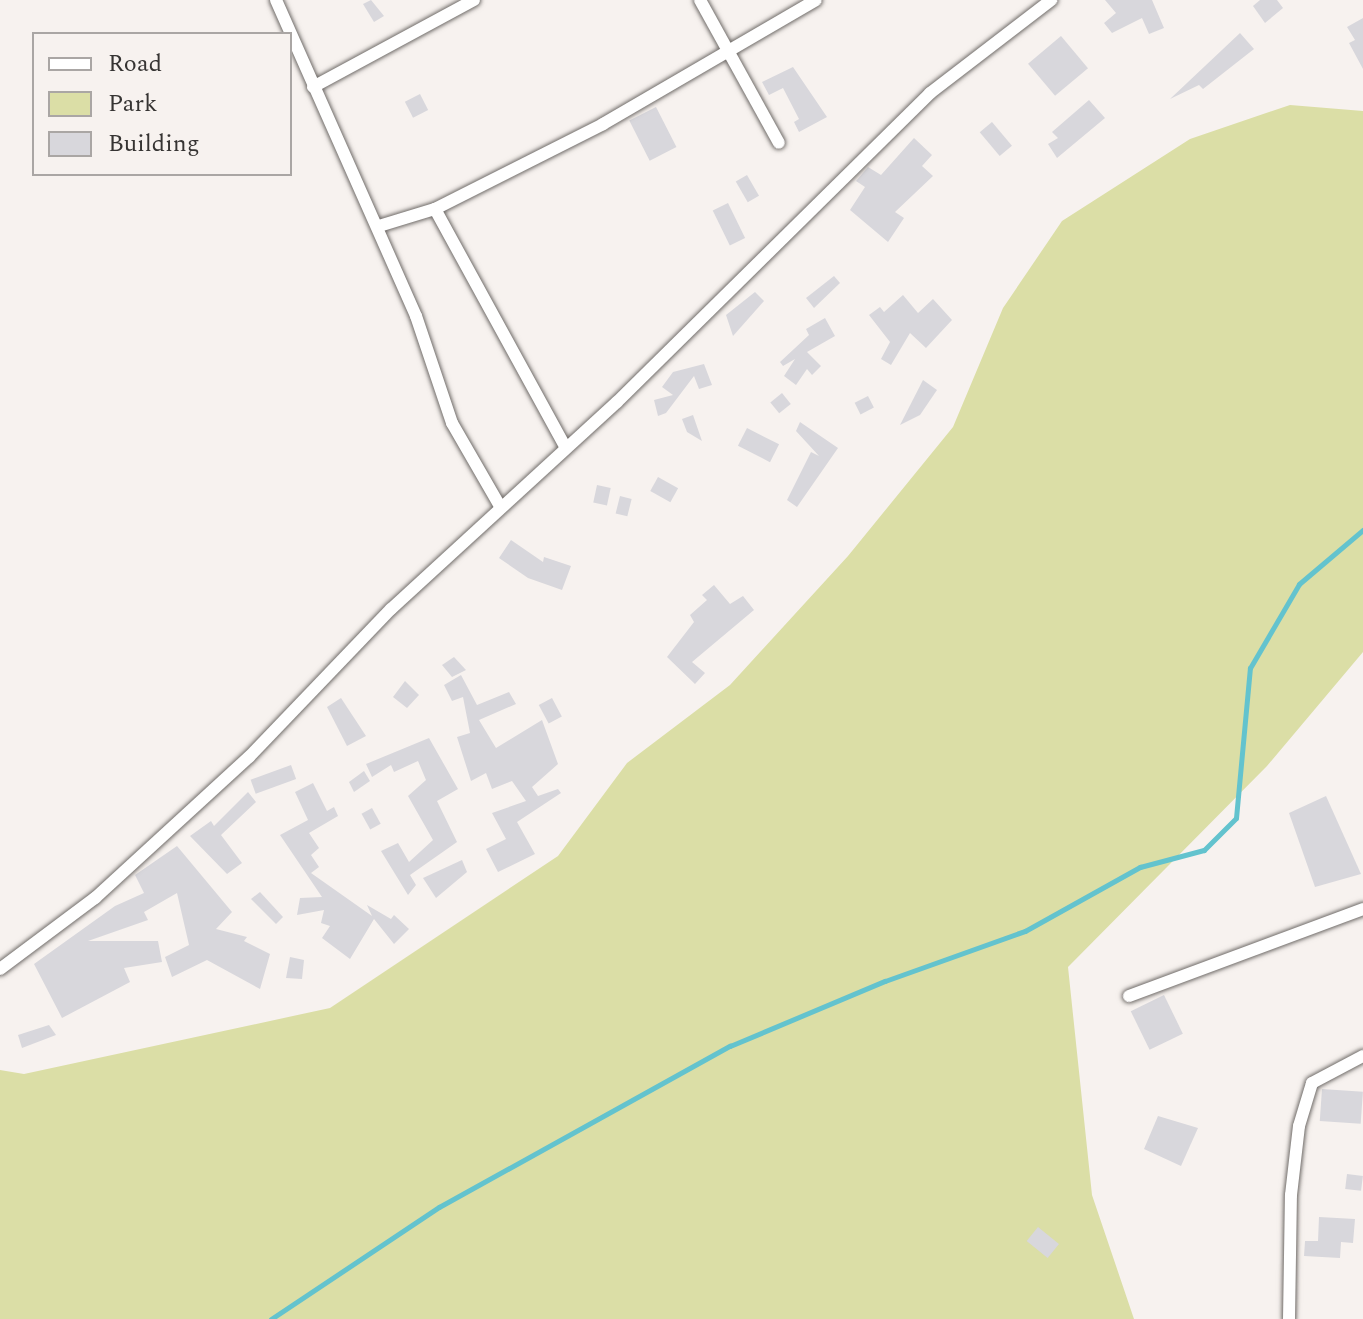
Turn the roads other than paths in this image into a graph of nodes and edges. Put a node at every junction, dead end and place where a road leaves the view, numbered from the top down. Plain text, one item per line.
1 (276, 0) edge
2 (474, 0) edge
3 (700, 0) edge
4 (816, 0) edge
5 (1051, 0) edge
6 (290, 32) edge
7 (292, 38) edge
8 (724, 49) junction
9 (313, 87) junction
10 (779, 143) dead end
11 (435, 209) junction
12 (379, 226) junction
13 (564, 445) junction
14 (500, 506) junction
15 (1363, 909) edge
16 (0, 969) edge
17 (1129, 996) dead end
18 (1363, 1056) edge
19 (1289, 1319) edge

1 - 6 street
2 - 9 street
3 - 8 street
4 - 8 street
5 - 13 street
7 - 9 street
8 - 10 street
8 - 11 street
9 - 12 street
11 - 12 street
11 - 13 street
12 - 14 street
13 - 14 street
14 - 16 street
15 - 17 street
18 - 19 street

